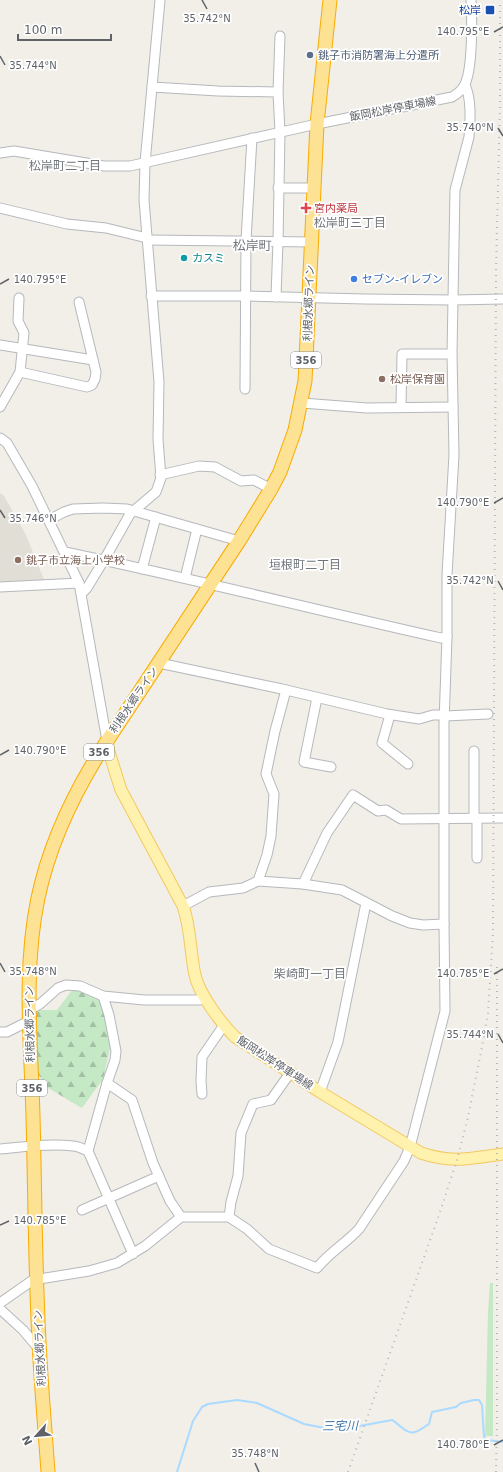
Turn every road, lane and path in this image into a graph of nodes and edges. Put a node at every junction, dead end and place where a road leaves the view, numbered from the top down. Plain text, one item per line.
1 (160, 0) edge
2 (330, 0) edge
3 (471, 0) edge
4 (280, 36) dead end
5 (465, 85) junction
6 (152, 87) junction
7 (278, 92) junction
8 (317, 124) junction
9 (280, 132) junction
10 (252, 138) junction
11 (0, 153) edge
12 (145, 163) junction
13 (278, 188) junction
14 (314, 188) junction
15 (0, 208) edge
16 (147, 239) junction
17 (246, 240) junction
18 (278, 241) junction
19 (311, 242) junction
20 (151, 296) junction
21 (245, 296) junction
22 (276, 297) junction
23 (19, 298) dead end
24 (309, 298) junction
25 (503, 299) edge
26 (453, 300) junction
27 (79, 302) dead end
28 (0, 345) edge
29 (22, 349) junction
30 (452, 354) junction
31 (93, 360) junction
32 (20, 372) junction
33 (245, 389) dead end
34 (302, 404) junction
35 (0, 407) edge
36 (401, 407) junction
37 (453, 407) junction
38 (0, 438) edge
39 (160, 475) junction
40 (271, 489) junction
41 (133, 510) junction
42 (156, 517) junction
43 (49, 520) junction
44 (197, 529) junction
45 (239, 541) junction
46 (65, 552) junction
47 (104, 560) junction
48 (142, 568) junction
49 (186, 578) junction
50 (79, 583) junction
51 (211, 583) junction
52 (0, 587) edge
53 (82, 593) junction
54 (447, 637) junction
55 (158, 663) junction
56 (286, 690) junction
57 (317, 698) junction
58 (488, 714) dead end
59 (390, 715) junction
60 (445, 715) junction
61 (107, 741) junction
62 (474, 751) dead end
63 (408, 764) dead end
64 (331, 768) dead end
65 (444, 818) junction
66 (476, 818) junction
67 (502, 818) edge
68 (477, 858) dead end
69 (258, 881) junction
70 (303, 884) junction
71 (366, 903) junction
72 (182, 906) junction
73 (444, 924) junction
74 (103, 996) junction
75 (206, 999) junction
76 (29, 1016) junction
77 (224, 1025) junction
78 (0, 1032) edge
79 (290, 1073) junction
80 (107, 1083) junction
81 (320, 1092) junction
82 (202, 1094) dead end
83 (34, 1146) junction
84 (410, 1147) junction
85 (0, 1150) edge
86 (88, 1151) junction
87 (503, 1154) edge
88 (158, 1176) junction
89 (109, 1198) junction
90 (82, 1210) dead end
91 (181, 1217) junction
92 (229, 1217) junction
93 (133, 1254) junction
94 (37, 1279) junction
95 (0, 1303) edge
96 (0, 1309) edge
97 (39, 1348) junction
98 (48, 1472) edge

1 - 6 street
2 - 8 highway, 利根水郷ライン / 356
3 - 5 street
4 - 7 street
5 - 8 street, 飯岡松岸停車場線
5 - 26 street
6 - 7 street
6 - 12 street
7 - 9 street
8 - 9 street, 飯岡松岸停車場線
8 - 14 highway, 利根水郷ライン / 356
9 - 10 street, 飯岡松岸停車場線
9 - 13 street
10 - 12 street, 飯岡松岸停車場線
10 - 17 street
11 - 12 street, 飯岡松岸停車場線
12 - 16 street
13 - 14 street
13 - 18 street
14 - 19 highway, 利根水郷ライン / 356
15 - 16 street
16 - 17 street
16 - 20 street
17 - 18 street
17 - 21 street
18 - 19 street
18 - 22 street
19 - 24 highway, 利根水郷ライン / 356
20 - 21 street
20 - 39 street
21 - 22 street
21 - 33 street
22 - 24 street
23 - 29 street
24 - 26 street
24 - 34 highway, 利根水郷ライン / 356
25 - 26 street
26 - 30 street
27 - 31 street
28 - 29 street
29 - 31 street
29 - 32 street
30 - 36 street
30 - 37 street
31 - 32 street
32 - 35 street
34 - 36 street
34 - 40 highway, 利根水郷ライン / 356
36 - 37 street
37 - 54 street
38 - 43 street
39 - 40 street
39 - 41 street
40 - 45 highway, 利根水郷ライン / 356
41 - 42 street
41 - 43 street
41 - 47 street
42 - 44 street
42 - 48 street
43 - 46 street
44 - 45 street
44 - 49 street
45 - 51 highway, 利根水郷ライン / 356
46 - 47 street
46 - 50 street
47 - 48 street
47 - 53 street
48 - 49 street
49 - 51 street
50 - 52 street
50 - 53 street
51 - 54 street
51 - 55 highway, 利根水郷ライン / 356
53 - 61 street
54 - 60 street
55 - 56 street
55 - 61 highway, 利根水郷ライン / 356
56 - 57 street
56 - 69 street
57 - 59 street
57 - 64 street
58 - 60 street
59 - 60 street
59 - 63 street
60 - 65 street
61 - 72 main road, 飯岡松岸停車場線
61 - 76 highway, 利根水郷ライン / 356
62 - 66 street
65 - 66 street
65 - 70 street
65 - 73 street
66 - 67 street
66 - 68 street
69 - 70 street
69 - 72 street
70 - 71 street
71 - 73 street
71 - 81 street
72 - 75 main road, 飯岡松岸停車場線
73 - 84 street
74 - 75 street
74 - 76 street
74 - 80 street
75 - 77 main road, 飯岡松岸停車場線
76 - 78 street
76 - 83 highway, 利根水郷ライン / 356
77 - 79 main road, 飯岡松岸停車場線
77 - 82 street
79 - 81 main road, 飯岡松岸停車場線
79 - 92 street
80 - 86 street
80 - 88 street
81 - 84 main road, 飯岡松岸停車場線
83 - 85 street
83 - 86 street
83 - 94 highway, 利根水郷ライン / 356
84 - 87 main road, 飯岡松岸停車場線
84 - 92 street
86 - 89 street
88 - 89 street
88 - 91 street
89 - 90 street
89 - 93 street
91 - 92 street
91 - 93 street
93 - 94 street
94 - 95 street
94 - 97 highway, 利根水郷ライン / 356
96 - 97 street
97 - 98 highway, 利根水郷ライン / 356

